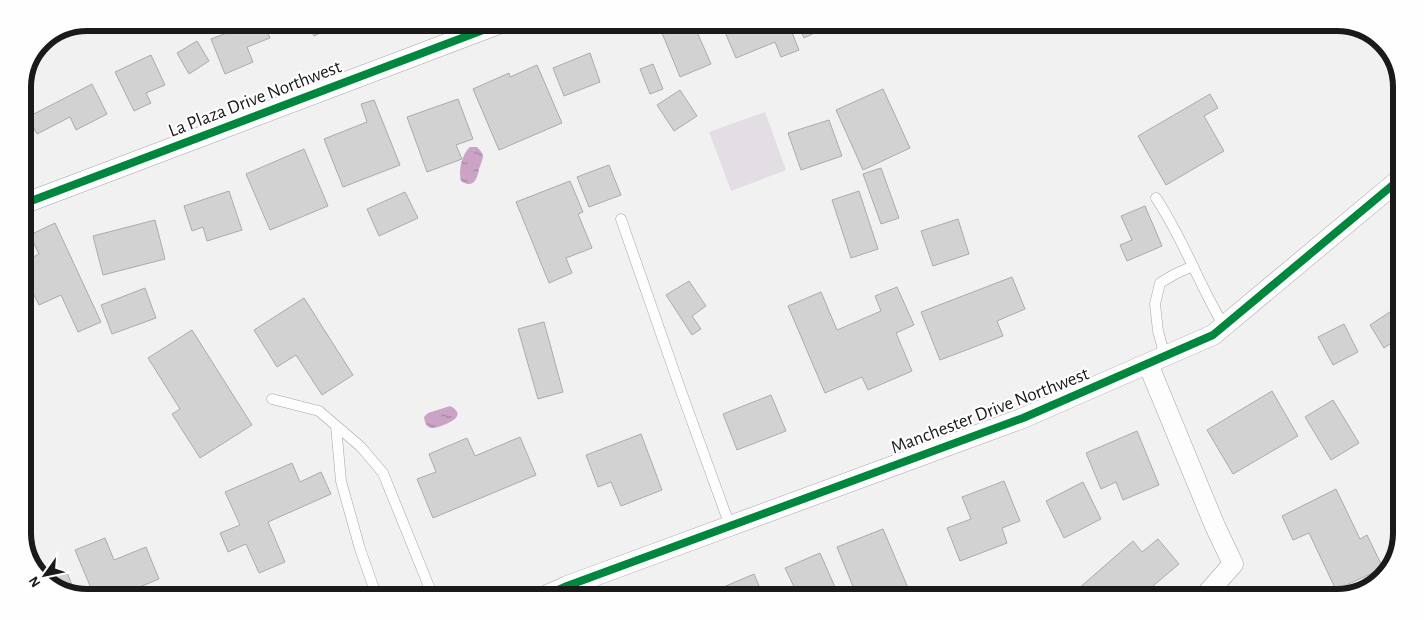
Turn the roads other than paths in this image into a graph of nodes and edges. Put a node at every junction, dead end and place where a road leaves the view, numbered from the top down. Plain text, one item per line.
1 (480, 31) edge
2 (1393, 185) edge
3 (1156, 198) dead end
4 (31, 201) edge
5 (621, 220) dead end
6 (1193, 266) junction
7 (1224, 326) junction
8 (1157, 360) junction
9 (272, 399) dead end
10 (336, 426) junction
11 (730, 526) junction
12 (374, 589) edge
13 (430, 589) edge
14 (559, 589) edge
15 (1211, 589) edge

1 - 4 street, La Plaza Drive Northwest
2 - 7 street, Manchester Drive Northwest
3 - 6 lane
5 - 11 lane
6 - 7 lane
6 - 8 lane
7 - 8 street, Manchester Drive Northwest
8 - 11 street, Manchester Drive Northwest
8 - 15 street
9 - 10 lane
10 - 12 lane
10 - 13 lane
11 - 14 street, Manchester Drive Northwest

